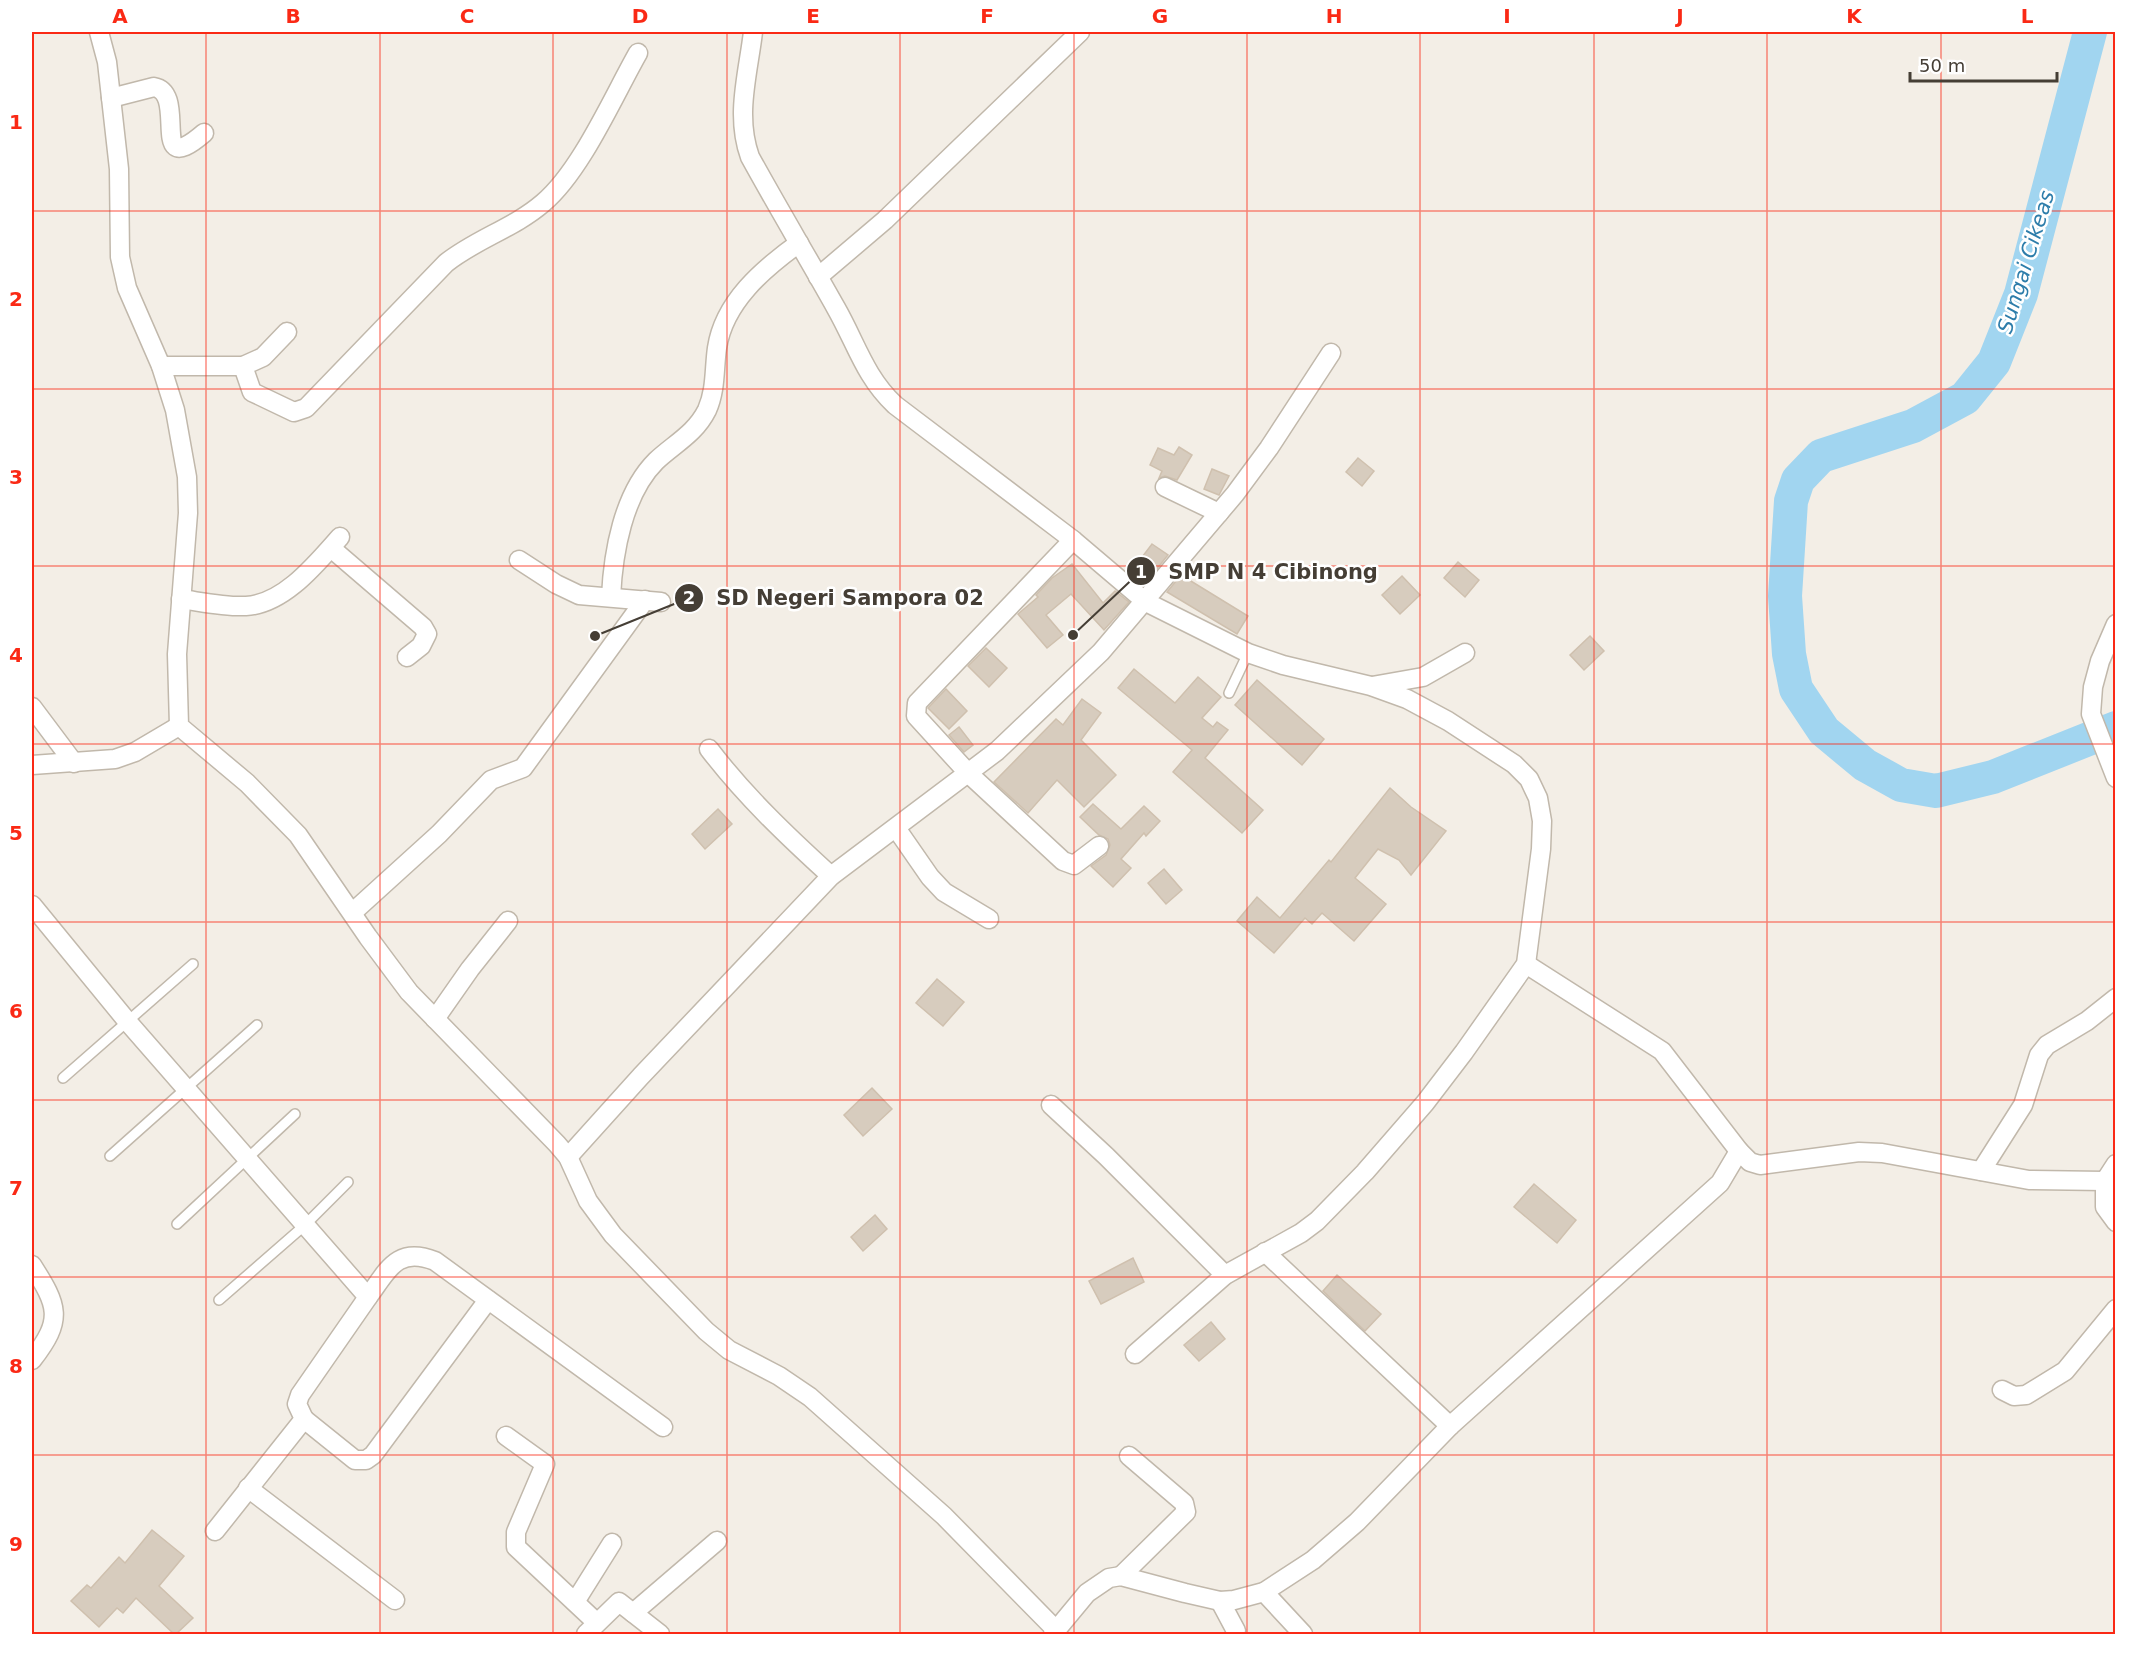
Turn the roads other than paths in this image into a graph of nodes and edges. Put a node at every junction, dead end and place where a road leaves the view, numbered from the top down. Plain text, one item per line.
1 (99, 32) edge
2 (753, 32) edge
3 (1080, 32) edge
4 (638, 53) dead end
5 (111, 98) junction
6 (204, 133) dead end
7 (799, 243) junction
8 (818, 277) junction
9 (287, 332) dead end
10 (1331, 353) dead end
11 (160, 366) junction
12 (243, 366) junction
13 (1165, 487) dead end
14 (1219, 513) junction
15 (1073, 540) junction
16 (519, 560) dead end
17 (612, 597) junction
18 (181, 599) junction
19 (1146, 602) junction
20 (2115, 624) edge
21 (1248, 653) junction
22 (1465, 653) dead end
23 (407, 657) dead end
24 (1371, 686) junction
25 (1229, 693) dead end
26 (32, 707) edge
27 (179, 726) junction
28 (709, 749) dead end
29 (74, 763) junction
30 (32, 765) edge
31 (969, 774) junction
32 (2114, 776) edge
33 (896, 828) junction
34 (1099, 846) dead end
35 (831, 876) junction
36 (32, 905) edge
37 (353, 912) junction
38 (988, 919) dead end
39 (508, 921) dead end
40 (194, 964) dead end
41 (1526, 964) junction
42 (2115, 998) edge
43 (435, 1019) junction
44 (126, 1021) junction
45 (257, 1025) dead end
46 (63, 1078) dead end
47 (185, 1089) junction
48 (1051, 1105) dead end
49 (295, 1114) dead end
50 (1739, 1151) junction
51 (110, 1156) dead end
52 (568, 1157) junction
53 (248, 1159) junction
54 (2115, 1164) edge
55 (1981, 1171) junction
56 (2105, 1181) junction
57 (348, 1182) dead end
58 (2115, 1222) edge
59 (177, 1224) dead end
60 (305, 1225) junction
61 (1265, 1252) junction
62 (32, 1265) edge
63 (1226, 1275) junction
64 (368, 1297) junction
65 (219, 1300) dead end
66 (488, 1300) junction
67 (2115, 1309) edge
68 (1135, 1354) dead end
69 (32, 1360) edge
70 (2002, 1390) dead end
71 (304, 1419) junction
72 (1450, 1426) junction
73 (663, 1427) dead end
74 (506, 1436) dead end
75 (1129, 1456) dead end
76 (248, 1488) junction
77 (215, 1531) dead end
78 (717, 1541) dead end
79 (612, 1543) dead end
80 (1121, 1576) junction
81 (1264, 1592) junction
82 (395, 1600) dead end
83 (1220, 1601) junction
84 (575, 1602) junction
85 (633, 1613) junction
86 (591, 1629) edge
87 (1236, 1631) dead end
88 (1054, 1632) edge
89 (660, 1635) edge
90 (1304, 1635) edge

1 - 5 street
2 - 7 street
3 - 8 street
4 - 12 street
5 - 6 street
5 - 11 street
7 - 8 street
7 - 17 street
8 - 15 street
9 - 12 street
10 - 14 street
11 - 12 street
11 - 18 street
13 - 14 street
14 - 19 street
15 - 19 street
15 - 31 street
16 - 17 street
17 - 37 street
18 - 23 street
18 - 27 street
19 - 21 street
19 - 31 street
20 - 32 street
21 - 24 street
21 - 25 lane
22 - 24 street
24 - 41 street
26 - 29 street
27 - 29 street
27 - 37 street
28 - 35 street
29 - 30 street
31 - 33 street
31 - 34 street
33 - 35 street
33 - 38 street
35 - 52 street
36 - 44 street
37 - 43 street
39 - 43 street
40 - 44 lane
41 - 50 street
41 - 61 street
42 - 55 street
43 - 52 street
44 - 46 lane
44 - 47 street
45 - 47 lane
47 - 51 lane
47 - 53 street
48 - 63 street
49 - 53 lane
50 - 55 street
50 - 72 street
52 - 88 street
53 - 59 lane
53 - 60 street
54 - 56 street
55 - 56 street
56 - 58 street
57 - 60 lane
60 - 64 street
60 - 65 lane
61 - 63 street
61 - 72 street
62 - 69 street
63 - 68 street
64 - 66 street
64 - 71 street
66 - 71 street
66 - 73 street
67 - 70 street
71 - 76 street
72 - 81 street
74 - 84 street
75 - 80 street
76 - 77 street
76 - 82 street
78 - 85 street
79 - 84 street
80 - 83 street
80 - 88 street
81 - 83 street
81 - 90 street
83 - 87 street
84 - 86 street
85 - 86 street
85 - 89 street

